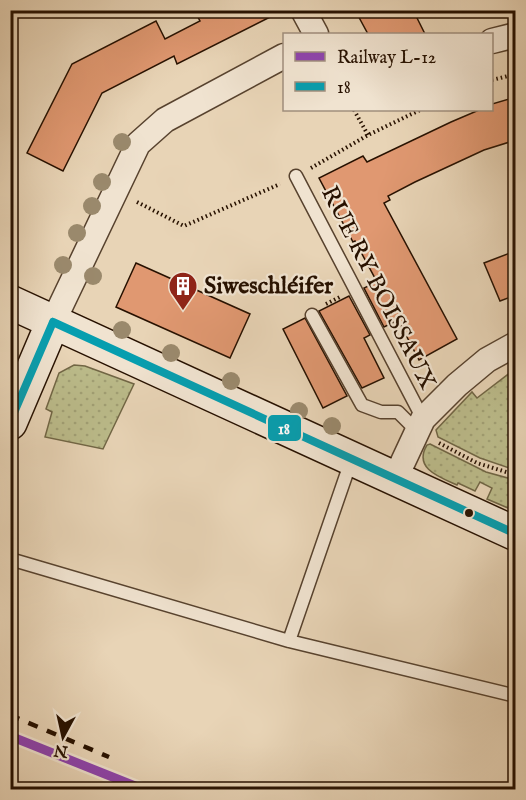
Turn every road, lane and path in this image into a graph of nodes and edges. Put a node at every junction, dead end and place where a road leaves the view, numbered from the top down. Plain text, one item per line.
1 (303, 10) edge
2 (315, 33) edge
3 (516, 35) edge
4 (493, 41) edge
5 (283, 57) edge
6 (516, 74) edge
7 (493, 80) edge
8 (355, 111) edge
9 (418, 111) edge
10 (368, 135) junction
11 (296, 176) junction
12 (115, 191) junction
13 (355, 289) junction
14 (10, 302) edge
15 (314, 312) joint
16 (53, 322) junction
17 (516, 344) edge
18 (12, 420) edge
19 (420, 425) junction
20 (352, 459) junction
21 (516, 475) edge
22 (395, 479) junction
23 (516, 534) edge
24 (10, 559) edge
25 (289, 641) junction
26 (516, 696) edge

1 - 2 street
3 - 4 street
5 - 12 street
6 - 7 path
8 - 10 path
9 - 10 path
10 - 11 path
11 - 12 path
11 - 13 lane, RUE RY BOISSAUX
12 - 16 street
13 - 15 path
13 - 19 lane, RUE RY BOISSAUX
14 - 16 street
15 - 19 lane
16 - 18 street
16 - 20 street
17 - 19 street
19 - 21 path
19 - 22 street
20 - 22 street
20 - 25 lane
22 - 23 street
24 - 25 lane
25 - 26 lane

